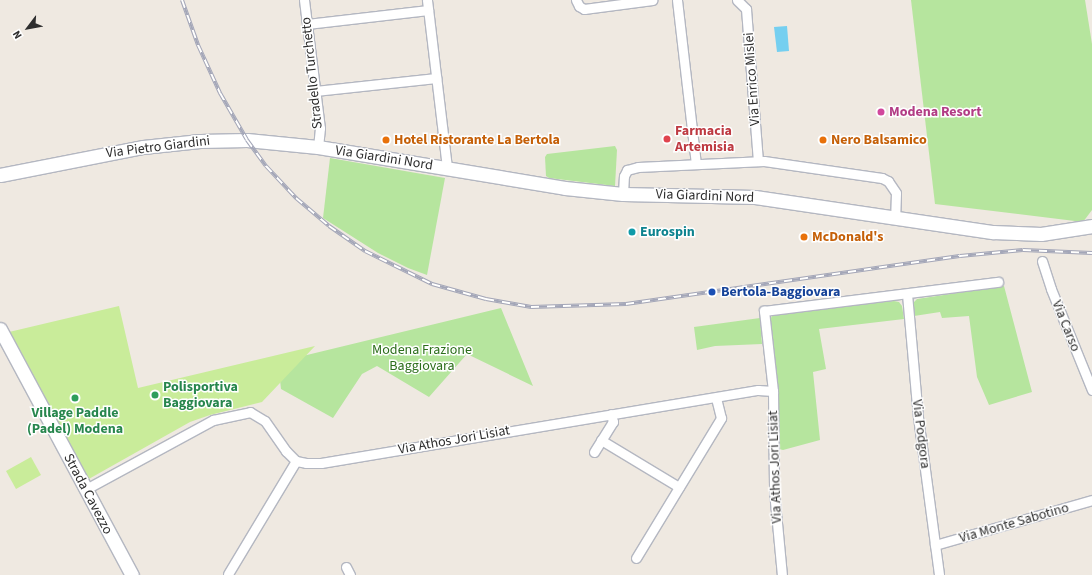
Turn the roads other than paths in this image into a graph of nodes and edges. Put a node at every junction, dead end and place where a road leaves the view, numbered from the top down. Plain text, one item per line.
1 (304, 0) edge
2 (427, 0) edge
3 (576, 0) edge
4 (652, 0) edge
5 (677, 0) edge
6 (737, 0) edge
7 (635, 1) edge
8 (428, 10) junction
9 (307, 24) junction
10 (436, 78) junction
11 (315, 91) junction
12 (318, 147) junction
13 (758, 162) junction
14 (696, 164) junction
15 (447, 168) junction
16 (0, 175) edge
17 (623, 194) junction
18 (895, 217) junction
19 (1092, 226) edge
20 (1042, 261) dead end
21 (998, 282) dead end
22 (907, 294) junction
23 (0, 329) edge
24 (1092, 390) edge
25 (773, 392) junction
26 (716, 398) junction
27 (611, 414) junction
28 (601, 440) junction
29 (594, 452) dead end
30 (296, 461) junction
31 (678, 487) junction
32 (86, 490) junction
33 (1092, 500) edge
34 (936, 545) junction
35 (636, 558) dead end
36 (228, 574) edge
37 (132, 575) edge
38 (782, 575) edge
39 (940, 575) edge

1 - 9 street, Stradello Turchetto
2 - 8 street
3 - 7 street
4 - 7 street
5 - 14 street
6 - 13 street, Via Enrico Mislei
8 - 9 street
8 - 10 street
9 - 11 street, Stradello Turchetto
10 - 11 street
10 - 15 street
11 - 12 street, Stradello Turchetto
12 - 15 main road, Via Giardini Nord
12 - 16 main road, Via Pietro Giardini
13 - 14 street
13 - 18 street
14 - 17 street
15 - 17 main road, Via Giardini Nord
17 - 18 main road, Via Giardini Nord
18 - 19 main road, Via Giardini Nord
20 - 24 street, Via Carso
21 - 22 street
22 - 25 street
22 - 34 street, Via Podgora
23 - 32 main road, Strada Cavezzo
25 - 26 street, Via Athos Jori Lisiat
25 - 38 street, Via Athos Jori Lisiat
26 - 27 street, Via Athos Jori Lisiat
26 - 31 street
27 - 28 street
27 - 30 street, Via Athos Jori Lisiat
28 - 29 street
28 - 31 street
30 - 32 street
30 - 36 street
31 - 35 street
32 - 37 main road, Strada Cavezzo
33 - 34 street, Via Monte Sabotino
34 - 39 street, Via Podgora

